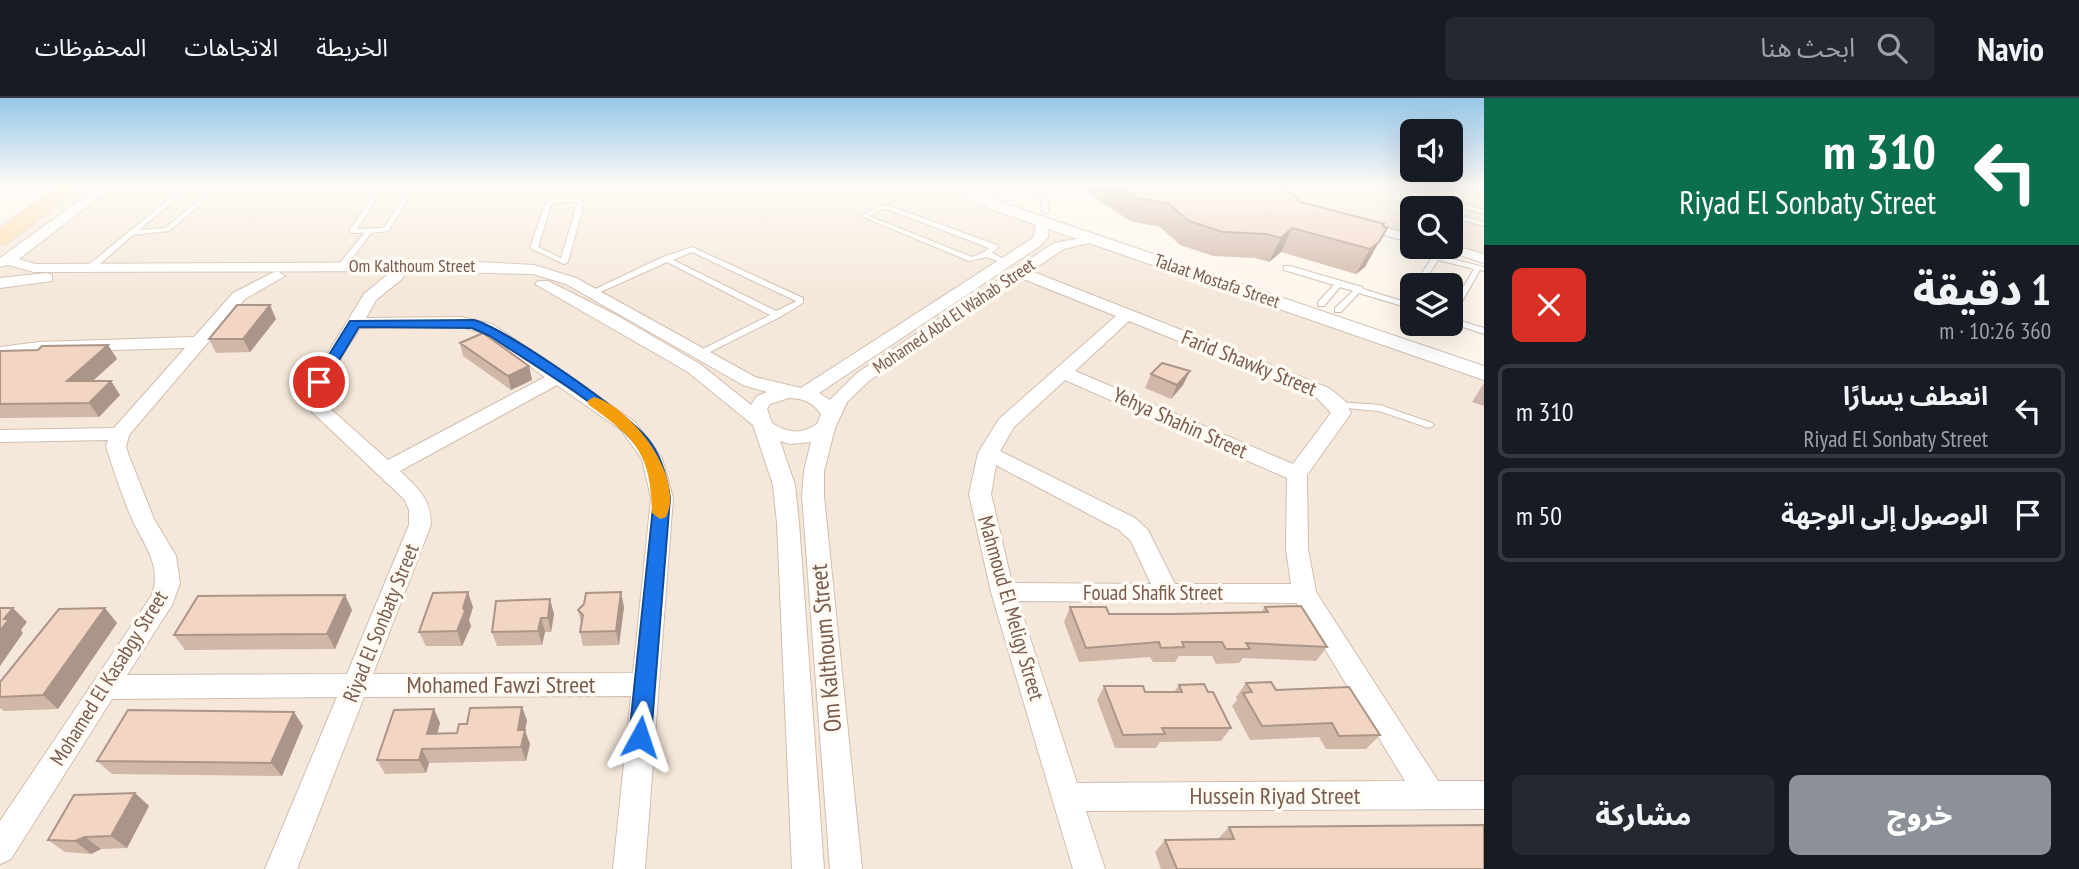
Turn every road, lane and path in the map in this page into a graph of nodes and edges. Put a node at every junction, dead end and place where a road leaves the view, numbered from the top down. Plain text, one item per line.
1 (23, 221) edge
2 (60, 221) edge
3 (146, 221) edge
4 (178, 221) edge
5 (357, 221) edge
6 (392, 221) edge
7 (542, 221) edge
8 (576, 221) edge
9 (877, 221) edge
10 (925, 221) edge
11 (1043, 221) edge
12 (1053, 221) edge
13 (1057, 221) edge
14 (1352, 221) edge
15 (368, 232) junction
16 (132, 233) junction
17 (1400, 235) edge
18 (0, 238) edge
19 (1092, 238) junction
20 (987, 254) junction
21 (1463, 258) edge
22 (666, 259) junction
23 (6, 260) edge
24 (1482, 265) edge
25 (342, 266) junction
26 (1013, 267) junction
27 (90, 268) junction
28 (1287, 268) dead end
29 (561, 269) junction
30 (400, 271) junction
31 (370, 280) junction
32 (0, 283) edge
33 (1340, 283) junction
34 (236, 286) junction
35 (1360, 289) junction
36 (593, 292) junction
37 (1463, 295) edge
38 (1400, 303) edge
39 (1330, 307) junction
40 (777, 315) junction
41 (1127, 315) junction
42 (355, 323) junction
43 (1463, 324) edge
44 (1484, 331) edge
45 (199, 342) junction
46 (0, 352) edge
47 (700, 354) junction
48 (1484, 360) edge
49 (1063, 372) junction
50 (1484, 373) edge
51 (558, 377) junction
52 (796, 394) junction
53 (1338, 405) junction
54 (827, 421) junction
55 (762, 425) junction
56 (1429, 425) dead end
57 (119, 434) junction
58 (0, 436) edge
59 (988, 453) junction
60 (387, 470) junction
61 (1297, 474) junction
62 (1003, 592) junction
63 (1168, 593) junction
64 (1304, 594) junction
65 (645, 684) junction
66 (356, 686) junction
67 (106, 687) junction
68 (1484, 795) edge
69 (1430, 796) junction
70 (1066, 797) junction
71 (0, 848) edge
72 (281, 869) edge
73 (629, 869) edge
74 (808, 869) edge
75 (846, 869) edge
76 (1089, 869) edge

1 - 18 main road
2 - 23 street
3 - 16 lane
4 - 16 lane
5 - 15 lane
6 - 15 lane
7 - 29 lane
8 - 29 lane
9 - 20 lane
10 - 20 lane
11 - 26 street, Mohamed Abd El Wahab Street
12 - 19 street, Talaat Mostafa Street
13 - 39 street, Talaat Mostafa Street
14 - 17 street
15 - 25 lane
16 - 27 lane
19 - 26 street, Mohamed Abd El Wahab Street
19 - 50 street, Talaat Mostafa Street
20 - 26 lane
21 - 24 street
22 - 36 lane
22 - 40 lane
22 - 40 lane
23 - 27 street, Om Kalthoum Street
24 - 37 lane
25 - 27 street, Om Kalthoum Street
25 - 31 street, Om Kalthoum Street
26 - 41 street, Farid Shawky Street
26 - 52 street, Mohamed Abd El Wahab Street
26 - 54 street, Mohamed Abd El Wahab Street
28 - 33 lane
29 - 30 street, Om Kalthoum Street
29 - 36 street, Om Kalthoum Street
30 - 31 street, Om Kalthoum Street
30 - 55 street, Om Kalthoum Street
31 - 34 street, Om Kalthoum Street
31 - 42 street, Riyad El Sonbaty Street
32 - 34 street, Om Kalthoum Street
33 - 35 lane
33 - 39 lane
34 - 45 street
35 - 38 lane
35 - 39 lane
36 - 47 street, Om Kalthoum Street
39 - 48 street, Talaat Mostafa Street
40 - 47 lane
41 - 49 street, Mahmoud El Meligy Street
41 - 53 street, Farid Shawky Street
42 - 51 street
42 - 60 street, Riyad El Sonbaty Street
43 - 44 lane
45 - 46 street
45 - 57 street
47 - 52 street, Om Kalthoum Street
49 - 59 street, Mahmoud El Meligy Street
49 - 61 street, Yehya Shahin Street
51 - 60 street
51 - 65 street
52 - 54 street
52 - 55 street
53 - 56 lane
53 - 61 street, Farid Shawky Street
54 - 55 street
54 - 75 street, Om Kalthoum Street
55 - 74 street, Om Kalthoum Street
57 - 58 street
57 - 67 street, Mohamed El Kasabgy Street
59 - 62 street, Mahmoud El Meligy Street
59 - 63 street
60 - 66 street, Riyad El Sonbaty Street
61 - 64 street
62 - 63 street, Fouad Shafik Street
62 - 70 street, Mahmoud El Meligy Street
63 - 64 street, Fouad Shafik Street
64 - 69 street
65 - 66 street, Mohamed Fawzi Street
65 - 73 street
66 - 67 street, Mohamed Fawzi Street
66 - 72 street, Riyad El Sonbaty Street
67 - 71 street, Mohamed El Kasabgy Street
68 - 69 street, Hussein Riyad Street
69 - 70 street, Hussein Riyad Street
70 - 76 street, Mahmoud El Meligy Street

